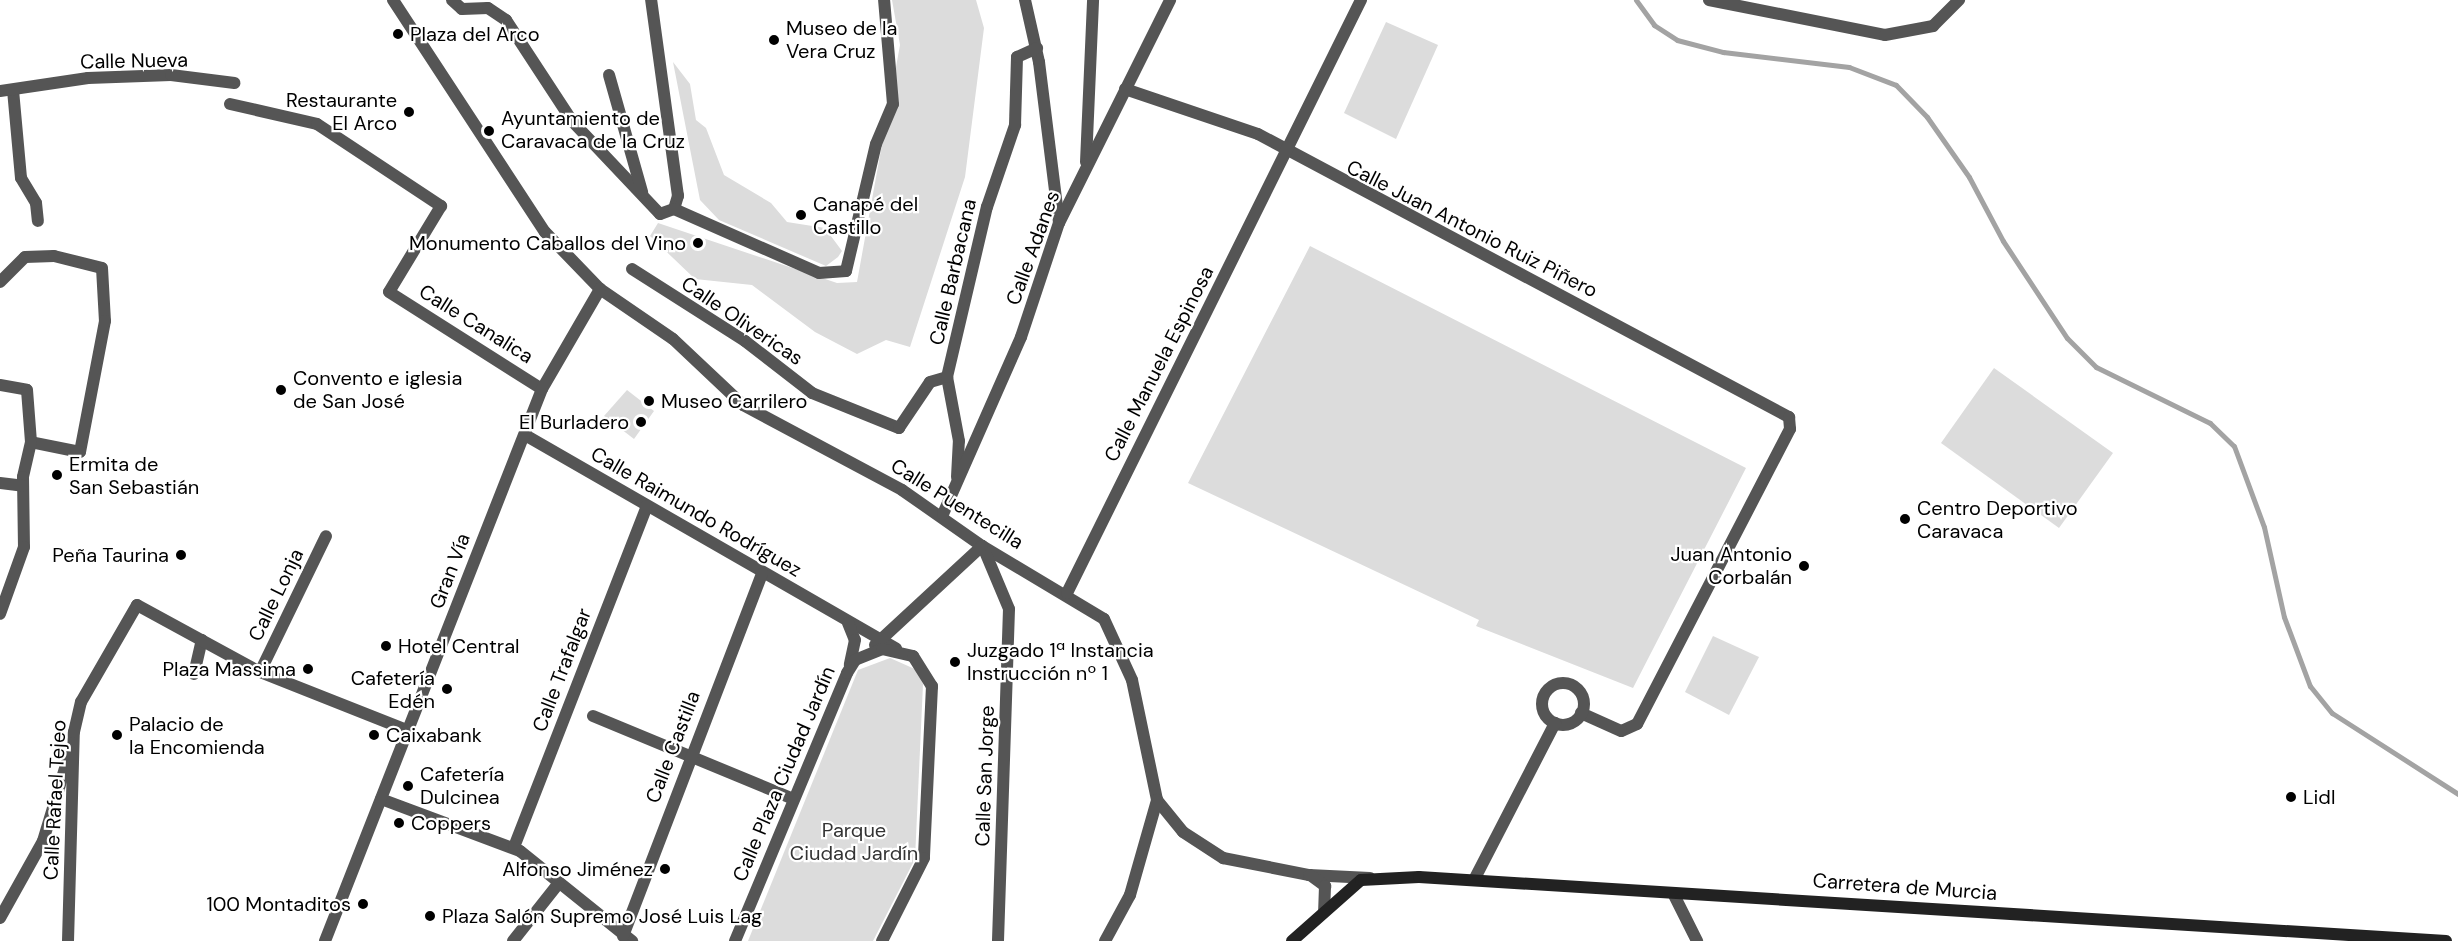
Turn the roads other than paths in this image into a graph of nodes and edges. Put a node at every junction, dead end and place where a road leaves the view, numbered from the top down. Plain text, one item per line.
1 (393, 0) edge
2 (452, 0) edge
3 (651, 0) edge
4 (884, 0) edge
5 (1025, 0) edge
6 (1093, 0) edge
7 (1170, 0) edge
8 (1360, 0) edge
9 (1709, 0) edge
10 (1959, 0) edge
11 (1037, 48) junction
12 (609, 75) dead end
13 (234, 83) dead end
14 (1125, 89) junction
15 (6, 91) edge
16 (230, 104) dead end
17 (1287, 152) junction
18 (613, 163) junction
19 (634, 164) junction
20 (1085, 166) junction
21 (644, 200) junction
22 (674, 209) junction
23 (38, 221) dead end
24 (1059, 223) junction
25 (632, 269) dead end
26 (0, 282) edge
27 (600, 289) junction
28 (947, 377) junction
29 (0, 385) edge
30 (542, 389) junction
31 (525, 435) junction
32 (31, 442) junction
33 (0, 483) edge
34 (957, 485) junction
35 (24, 486) junction
36 (647, 506) junction
37 (943, 514) junction
38 (326, 536) dead end
39 (982, 546) junction
40 (762, 574) junction
41 (1067, 593) junction
42 (0, 615) edge
43 (848, 623) junction
44 (202, 640) junction
45 (880, 640) junction
46 (899, 650) junction
47 (867, 653) junction
48 (260, 672) junction
49 (847, 673) junction
50 (194, 674) dead end
51 (1581, 713) junction
52 (593, 716) dead end
53 (1555, 723) junction
54 (409, 731) junction
55 (74, 732) junction
56 (689, 756) junction
57 (793, 799) junction
58 (381, 800) junction
59 (1157, 800) junction
60 (514, 848) junction
61 (1309, 875) junction
62 (1376, 878) junction
63 (1474, 880) junction
64 (558, 884) junction
65 (1673, 893) junction
66 (1324, 910) junction
67 (0, 918) edge
68 (627, 938) edge
69 (68, 941) edge
70 (325, 941) edge
71 (513, 941) edge
72 (735, 941) edge
73 (882, 941) edge
74 (998, 941) edge
75 (1105, 941) edge
76 (1292, 941) edge
77 (1697, 941) edge
78 (2446, 941) edge

1 - 27 street, Calle Puentecilla
2 - 18 street
3 - 22 street
4 - 22 street
5 - 11 street
6 - 20 street
7 - 14 street, Calle Adanes
8 - 17 street, Calle Manuela Espinosa
9 - 10 street
11 - 24 street
11 - 28 street, Calle Barbacana
12 - 19 street
13 - 15 street, Calle Nueva
14 - 17 street, Calle Juan Antonio Ruiz Piñero
14 - 20 street, Calle Adanes
15 - 23 street
16 - 30 street, Calle Canalica
17 - 41 street, Calle Manuela Espinosa
17 - 51 street, Calle Juan Antonio Ruiz Piñero
18 - 19 street
18 - 21 street
19 - 21 street
20 - 24 street, Calle Adanes
21 - 22 street
24 - 34 street, Calle Adanes
25 - 28 street, Calle Olivericas
26 - 32 street
27 - 30 street, Gran Vía
27 - 37 street, Calle Puentecilla
28 - 34 street, Calle Barbacana
29 - 32 street
30 - 31 street, Gran Vía
31 - 36 street, Calle Raimundo Rodríguez
31 - 54 street, Gran Vía
32 - 35 street
33 - 35 street
34 - 37 street, Calle Adanes
35 - 42 street
36 - 40 street, Calle Raimundo Rodríguez
36 - 60 street, Calle Trafalgar
37 - 39 street, Calle Puentecilla
38 - 48 street, Calle Lonja
39 - 41 street, Calle Puentecilla
39 - 45 street, Calle Plaza Ciudad Jardín
39 - 74 street, Calle San Jorge
40 - 43 street, Calle Raimundo Rodríguez
40 - 56 street, Calle Castilla
41 - 59 street, Calle Puentecilla
43 - 45 street, Calle Raimundo Rodríguez
43 - 49 street
44 - 48 street
44 - 50 street
44 - 55 street, Calle Rafael Tejeo
45 - 46 street, Calle Raimundo Rodríguez
45 - 47 street, Calle Plaza Ciudad Jardín
46 - 47 street
46 - 73 street
47 - 49 street, Calle Plaza Ciudad Jardín
48 - 54 street
49 - 57 street, Calle Plaza Ciudad Jardín
51 - 53 street
51 - 53 street
52 - 56 street
53 - 63 street
54 - 58 street, Gran Vía
55 - 67 street
55 - 69 street, Calle Rafael Tejeo
56 - 57 street
56 - 68 street, Calle Castilla
57 - 72 street, Calle Plaza Ciudad Jardín
58 - 60 street
58 - 70 street, Gran Vía
59 - 61 street, Calle Puentecilla
59 - 75 street
60 - 64 street
61 - 62 street, Calle Puentecilla
61 - 66 street
62 - 63 main road, Carretera de Murcia
62 - 66 main road, Carretera de Murcia
63 - 65 main road, Carretera de Murcia
64 - 68 street
64 - 71 street
65 - 77 street
65 - 78 main road, Carretera de Murcia
66 - 76 main road

